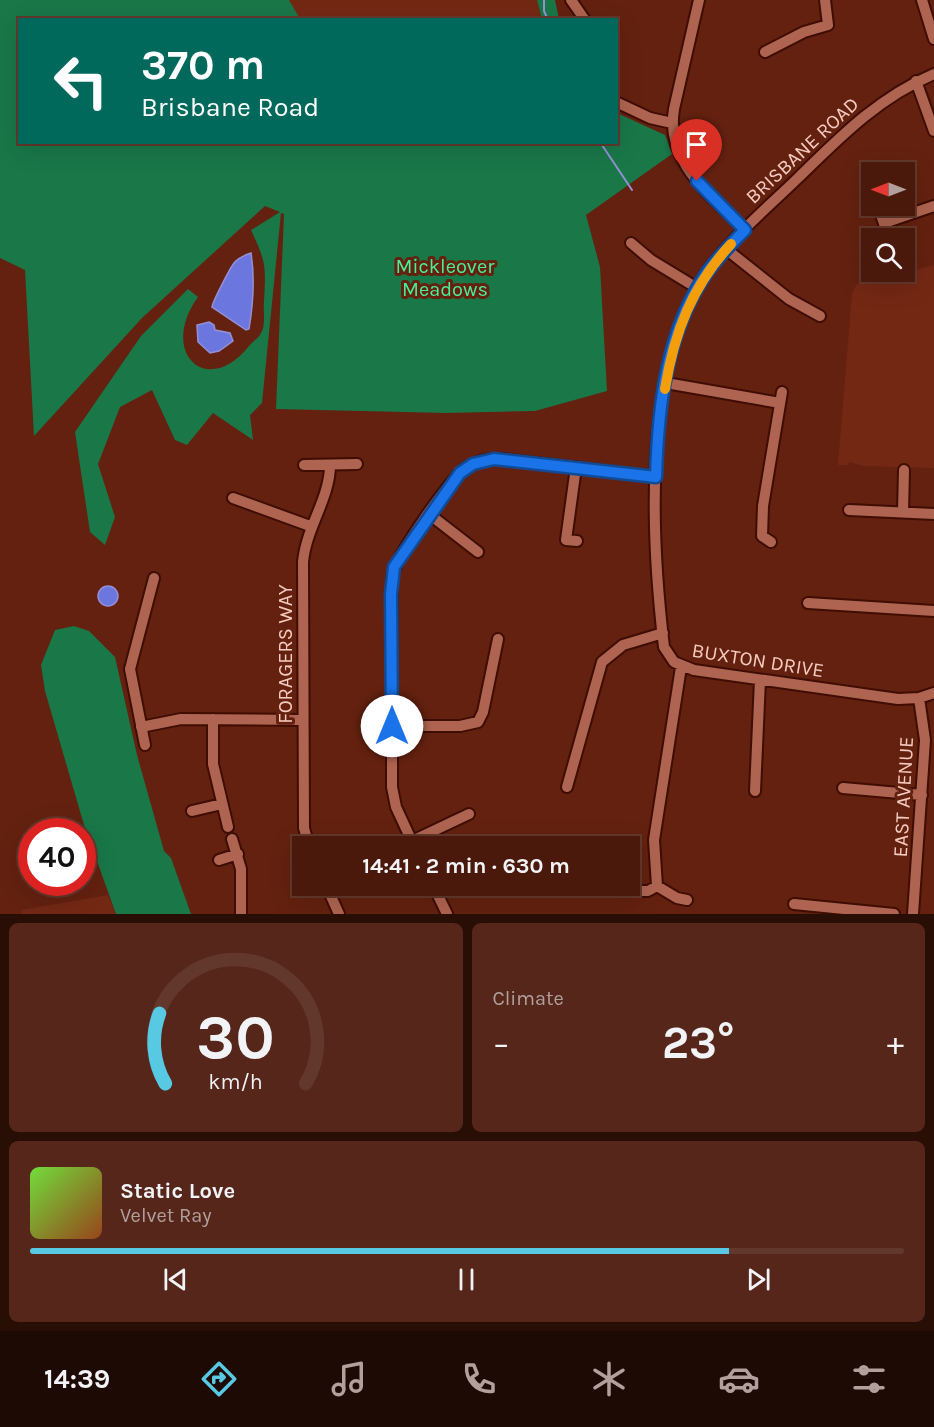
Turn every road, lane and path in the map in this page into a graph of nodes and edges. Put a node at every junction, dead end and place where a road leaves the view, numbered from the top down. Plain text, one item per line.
1 (571, 0) edge
2 (699, 0) edge
3 (825, 0) edge
4 (922, 0) edge
5 (584, 18) edge
6 (934, 39) edge
7 (765, 52) dead end
8 (934, 74) edge
9 (916, 81) junction
10 (618, 103) edge
11 (672, 123) junction
12 (934, 131) edge
13 (934, 206) edge
14 (881, 216) edge
15 (884, 223) junction
16 (886, 228) edge
17 (745, 230) junction
18 (631, 243) dead end
19 (726, 249) junction
20 (697, 288) junction
21 (818, 302) dead end
22 (666, 383) junction
23 (357, 464) dead end
24 (304, 465) dead end
25 (330, 465) junction
26 (576, 467) junction
27 (904, 470) dead end
28 (656, 477) junction
29 (233, 498) dead end
30 (849, 510) dead end
31 (874, 511) junction
32 (903, 512) junction
33 (429, 514) junction
34 (934, 514) edge
35 (873, 523) dead end
36 (310, 526) junction
37 (577, 541) dead end
38 (771, 542) dead end
39 (471, 551) dead end
40 (154, 578) dead end
41 (808, 603) dead end
42 (934, 611) edge
43 (663, 633) junction
44 (498, 639) dead end
45 (681, 668) junction
46 (760, 680) junction
47 (934, 693) edge
48 (919, 698) junction
49 (213, 719) junction
50 (303, 720) junction
51 (392, 726) junction
52 (141, 727) junction
53 (145, 745) dead end
54 (751, 784) dead end
55 (567, 787) dead end
56 (843, 788) dead end
57 (922, 795) junction
58 (222, 804) junction
59 (192, 812) dead end
60 (645, 817) dead end
61 (657, 818) junction
62 (463, 820) dead end
63 (228, 827) dead end
64 (306, 836) edge
65 (410, 836) edge
66 (430, 836) edge
67 (232, 839) dead end
68 (238, 854) junction
69 (219, 860) dead end
70 (657, 886) junction
71 (640, 891) edge
72 (331, 896) edge
73 (438, 896) edge
74 (680, 902) dead end
75 (794, 904) dead end
76 (241, 914) edge
77 (339, 914) edge
78 (447, 914) edge
79 (894, 914) edge
80 (913, 914) edge

1 - 5 street
2 - 11 street
3 - 7 street
4 - 6 street
8 - 9 street, BRISBANE ROAD
9 - 12 street
9 - 17 street, BRISBANE ROAD
10 - 11 street
11 - 17 street
13 - 15 street
14 - 15 street
15 - 16 street
17 - 19 street, BRISBANE ROAD
18 - 20 street
19 - 20 street, BRISBANE ROAD
19 - 21 street
20 - 22 street, BRISBANE ROAD
22 - 28 street, BRISBANE ROAD
22 - 38 street
23 - 25 street
24 - 25 street
25 - 36 street, FORAGERS WAY
26 - 28 street
26 - 33 street
26 - 37 street
27 - 32 street
28 - 43 street, BUXTON DRIVE
29 - 36 street
30 - 31 street
31 - 32 street
31 - 35 street
32 - 34 street
33 - 39 street
33 - 51 street
36 - 50 street, FORAGERS WAY
40 - 52 street
41 - 42 street
43 - 45 street, BUXTON DRIVE
43 - 55 street
44 - 51 street
45 - 46 street, BUXTON DRIVE
45 - 61 street
46 - 48 street, BUXTON DRIVE
46 - 54 street
47 - 48 street
48 - 57 street, EAST AVENUE
49 - 50 street
49 - 52 street
49 - 58 street
50 - 64 street, FORAGERS WAY
51 - 65 street
52 - 53 street
56 - 57 street
57 - 80 street, EAST AVENUE
58 - 59 street
58 - 63 street
60 - 61 street
61 - 70 street
62 - 66 street
67 - 68 street
68 - 69 street
68 - 76 street
70 - 71 street
70 - 74 street
72 - 77 street
73 - 78 street
75 - 79 street

